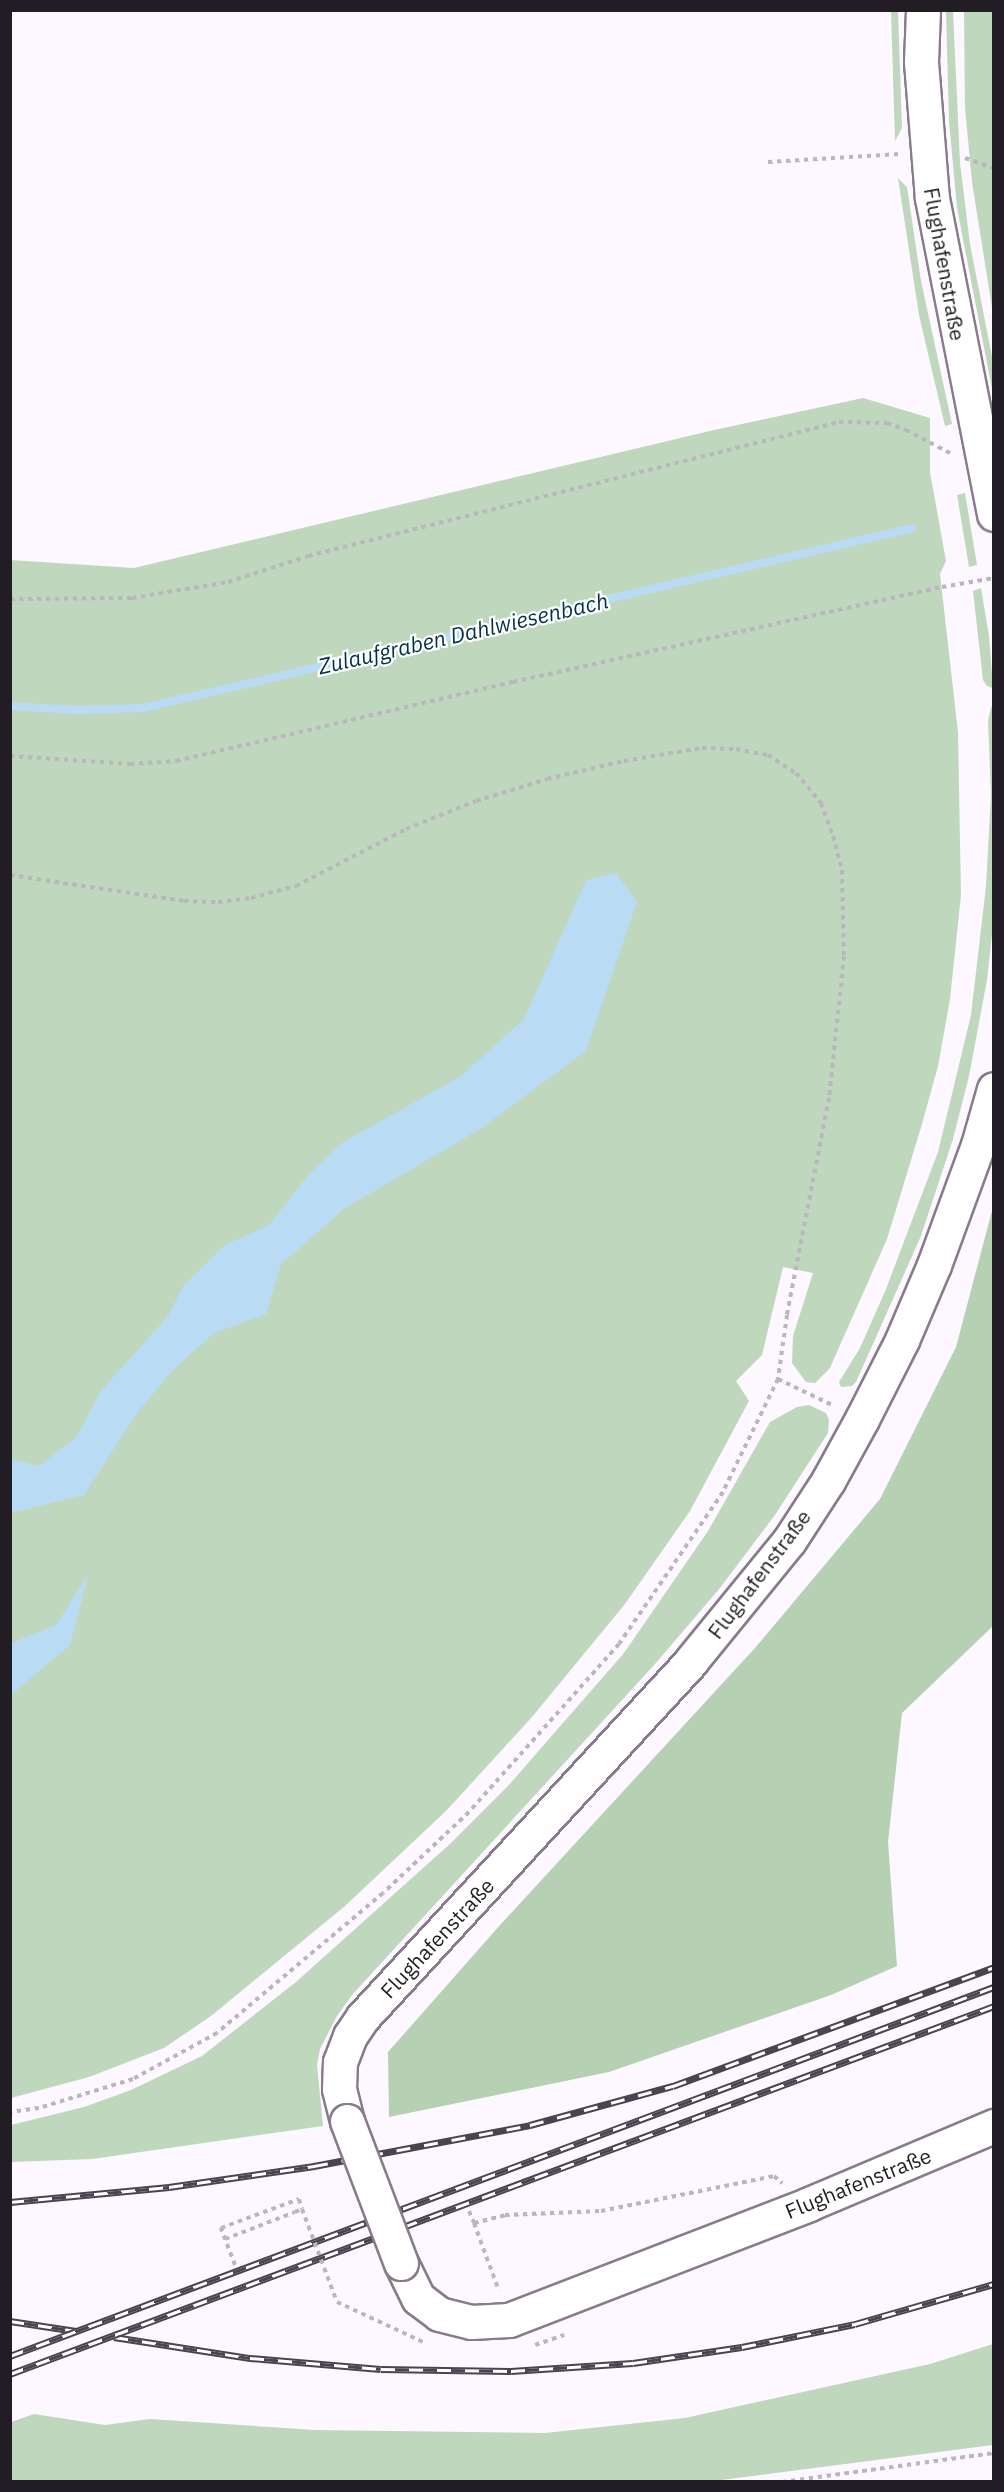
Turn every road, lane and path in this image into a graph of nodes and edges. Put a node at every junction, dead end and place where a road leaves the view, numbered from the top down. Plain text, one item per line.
1 (923, 10) edge
2 (927, 153) junction
3 (965, 158) dead end
4 (768, 162) dead end
5 (993, 168) edge
6 (958, 456) dead end
7 (993, 514) edge
8 (993, 578) edge
9 (10, 599) edge
10 (10, 756) edge
11 (10, 875) edge
12 (993, 1089) edge
13 (778, 1379) junction
14 (862, 1419) junction
15 (10, 2112) edge
16 (993, 2126) edge
17 (809, 2204) junction
18 (302, 2209) junction
19 (469, 2211) dead end
20 (474, 2223) junction
21 (225, 2239) junction
22 (235, 2265) dead end
23 (497, 2285) dead end
24 (390, 2328) dead end
25 (993, 2453) edge
26 (782, 2481) edge

1 - 2 main road, Flughafenstraße
2 - 4 path
2 - 7 main road, Flughafenstraße
3 - 5 path
6 - 9 path
8 - 10 path
11 - 13 path
12 - 14 main road, Flughafenstraße
13 - 14 path
13 - 15 path
14 - 17 main road, Flughafenstraße, bridge
16 - 17 main road, Flughafenstraße
17 - 20 path
18 - 21 path, bridge
18 - 21 path
18 - 24 path, bridge
19 - 20 path
20 - 23 path
21 - 22 path
25 - 26 path

